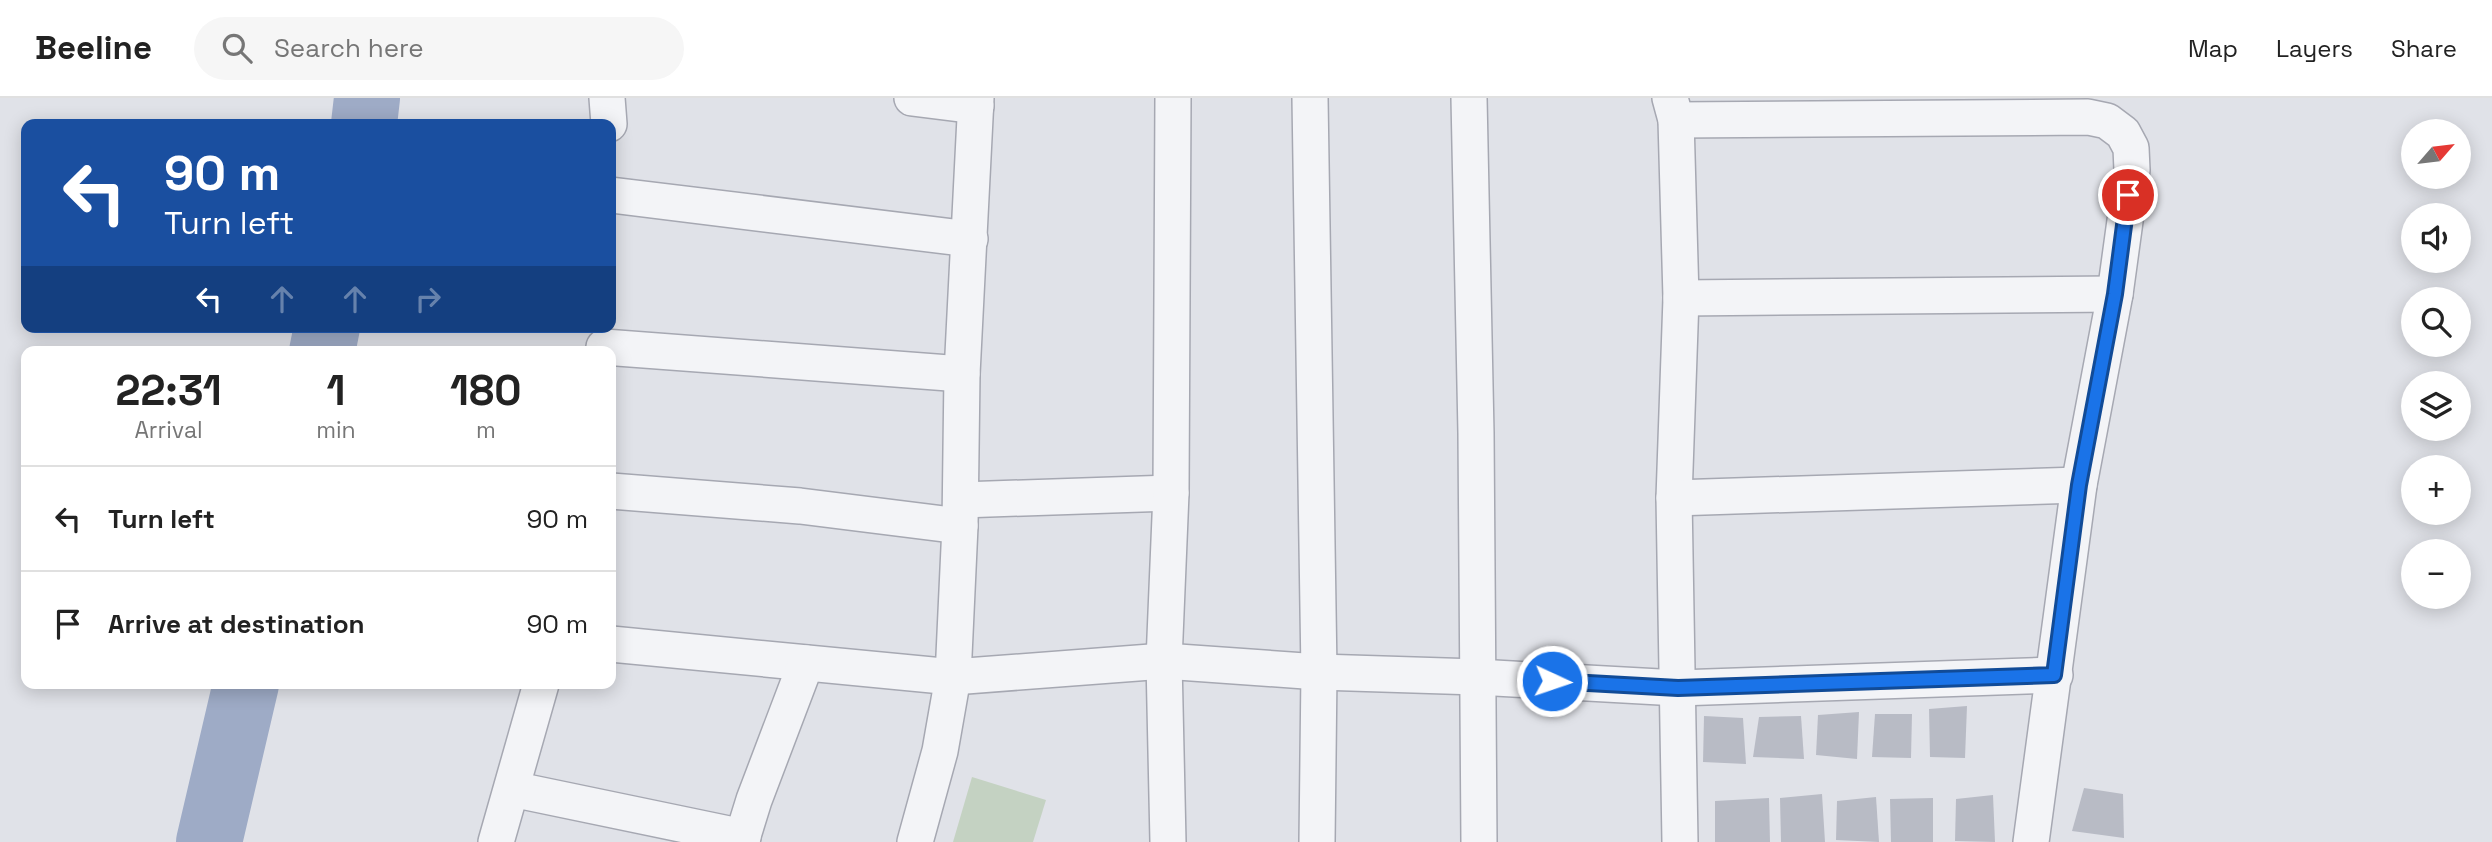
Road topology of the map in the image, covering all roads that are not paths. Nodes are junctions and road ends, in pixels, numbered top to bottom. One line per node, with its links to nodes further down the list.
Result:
1 (607, 98): 8 (street)
2 (912, 98): 6 (street)
3 (1173, 98): 17 (street)
4 (1310, 98): 23 (street)
5 (1469, 98): 26 (street)
6 (976, 102): 10 (street)
7 (1673, 109): 11 (street); 12 (street)
8 (608, 119)
9 (616, 196): 10 (street)
10 (970, 239): 14 (street)
11 (2115, 294): 12 (street); 15 (street)
12 (1681, 298): 18 (street)
13 (604, 342): 14 (street)
14 (962, 374): 19 (street)
15 (2079, 485): 18 (street); 24 (street)
16 (616, 491): 19 (street)
17 (1171, 493): 19 (street); 21 (street)
18 (1674, 498): 27 (street)
19 (961, 513): 25 (street)
20 (616, 644): 22 (street)
21 (1164, 662): 23 (street); 25 (street); 33 (street)
22 (806, 663): 25 (street); 30 (street)
23 (1318, 672): 26 (street); 34 (street)
24 (2054, 675): 27 (street); 37 (street)
25 (953, 677): 32 (street)
26 (1477, 677): 27 (street); 35 (street)
27 (1678, 688): 36 (street)
28 (540, 689): 29 (street)
29 (512, 789): 30 (street); 31 (street)
30 (742, 839)
31 (496, 842)
32 (915, 842)
33 (1168, 842)
34 (1317, 842)
35 (1479, 842)
36 (1680, 842)
37 (2031, 842)

